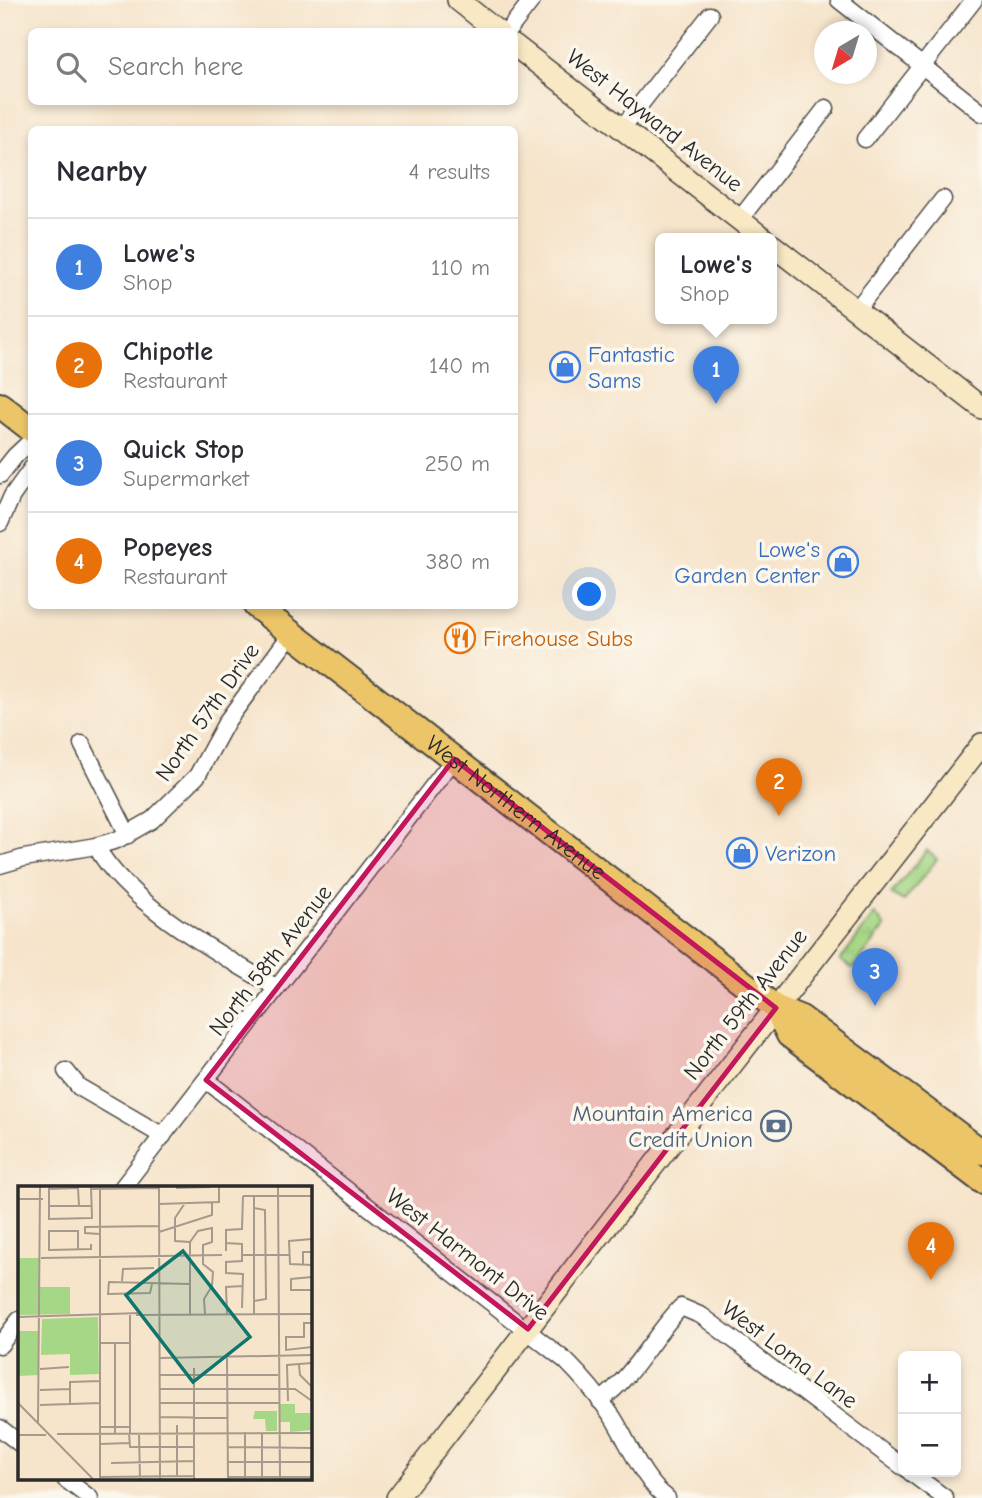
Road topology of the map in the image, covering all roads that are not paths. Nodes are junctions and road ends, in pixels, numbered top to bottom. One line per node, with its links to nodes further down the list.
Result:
1 (458, 0): 6 (main road)
2 (532, 0): 7 (street)
3 (839, 0): 9 (street)
4 (974, 0): 9 (street)
5 (710, 15): 12 (street)
6 (493, 28)
7 (510, 28)
8 (518, 47): 12 (main road, West Hayward Avenue)
9 (922, 66): 11 (street); 13 (street)
10 (826, 108): 15 (street)
11 (982, 113)
12 (622, 128): 15 (main road, West Hayward Avenue)
13 (865, 139)
14 (943, 200): 18 (street)
15 (740, 219): 16 (main road, West Hayward Avenue)
16 (757, 233)
17 (777, 249): 18 (main road)
18 (856, 310): 19 (main road)
19 (979, 400)
20 (0, 405): 21 (main road)
21 (28, 427)
22 (28, 444): 24 (street)
23 (28, 473): 25 (street)
24 (0, 475)
25 (0, 523)
26 (260, 609): 27 (main road, West Northern Avenue)
27 (292, 634): 30 (main road, West Northern Avenue); 31 (street, North 57th Drive)
28 (82, 744): 31 (street)
29 (982, 744): 35 (main road, North 59th Avenue)
30 (454, 759): 34 (street, North 58th Avenue); 35 (main road, West Northern Avenue)
31 (128, 835): 32 (street, North 57th Drive)
32 (96, 846): 33 (street, North 57th Drive); 34 (street)
33 (0, 865)
34 (277, 988): 37 (street, North 58th Avenue)
35 (776, 1008): 39 (main road, West Northern Avenue); 40 (main road, West Northern Avenue); 43 (main road, North 59th Avenue)
36 (66, 1071): 38 (street)
37 (206, 1080): 38 (street, North 58th Avenue); 43 (street, West Harmont Drive)
38 (163, 1136): 41 (street, North 58th Avenue)
39 (982, 1152)
40 (982, 1181)
41 (124, 1186)
42 (18, 1322): 44 (street)
43 (528, 1329): 45 (street, West Harmont Drive); 52 (main road, North 59th Avenue)
44 (0, 1345)
45 (600, 1401): 48 (street, West Loma Lane); 53 (street, West Harmont Drive)
46 (0, 1428): 47 (street)
47 (18, 1442)
48 (898, 1463)
49 (917, 1477): 54 (street)
50 (66, 1480): 51 (street)
51 (90, 1498)
52 (397, 1498)
53 (667, 1498)
54 (945, 1498)

